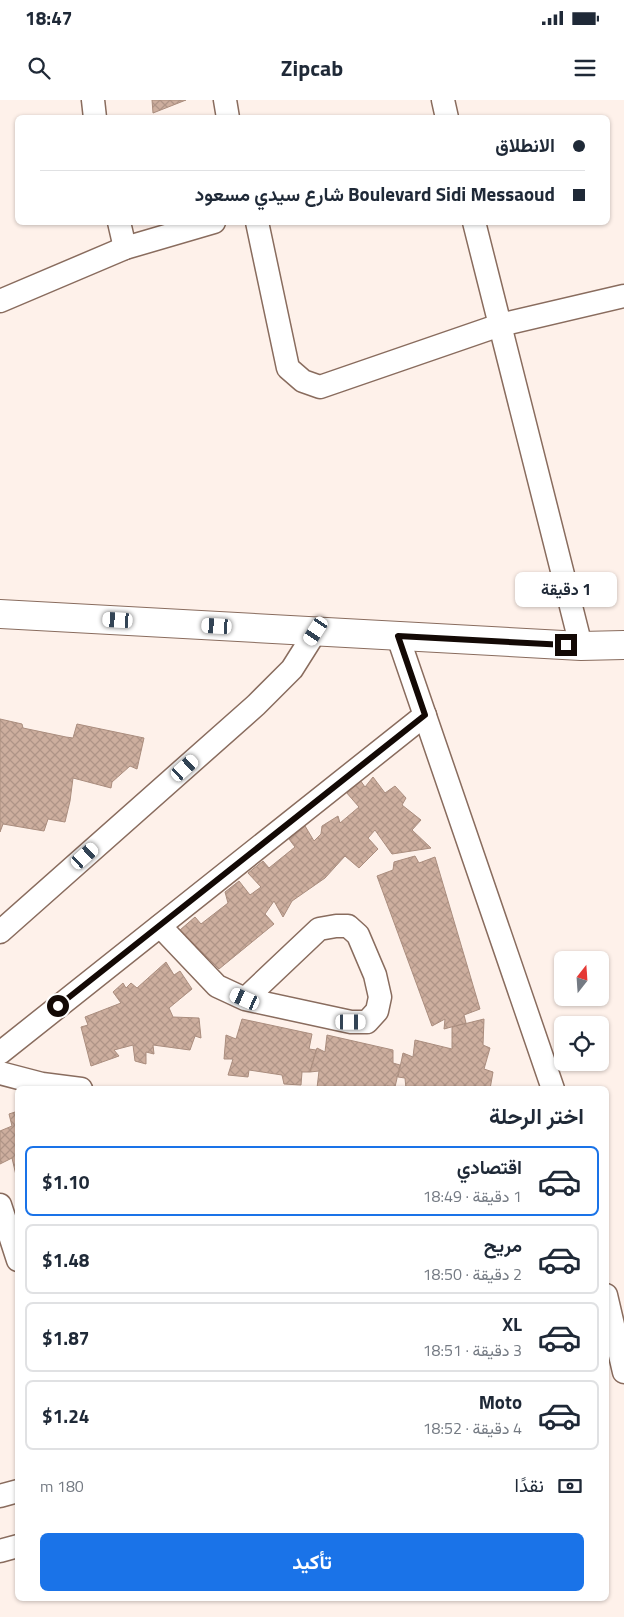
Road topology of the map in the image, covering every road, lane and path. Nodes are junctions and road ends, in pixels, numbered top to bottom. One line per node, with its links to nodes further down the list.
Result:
1 (93, 100): 4 (street)
2 (225, 100): 5 (street)
3 (443, 100): 6 (street)
4 (95, 115)
5 (228, 115)
6 (446, 115)
7 (120, 225): 11 (street)
8 (204, 225): 11 (street)
9 (258, 225): 14 (street)
10 (475, 225): 14 (street)
11 (125, 248): 13 (street)
12 (624, 296): 14 (street)
13 (0, 301)
14 (500, 324): 18 (street)
15 (0, 614): 16 (street)
16 (316, 631): 17 (street); 22 (street)
17 (398, 636): 18 (street); 20 (street)
18 (581, 646): 19 (street)
19 (624, 646)
20 (425, 715): 21 (street); 27 (street)
21 (160, 926): 23 (street); 24 (street)
22 (0, 932)
23 (245, 999): 23 (street)
24 (0, 1053)
25 (0, 1073): 26 (street)
26 (60, 1086)
27 (552, 1086)
28 (0, 1205): 29 (street)
29 (15, 1251)
30 (609, 1304): 31 (street)
31 (614, 1318): 32 (street)
32 (619, 1371)
33 (15, 1492): 34 (street)
34 (0, 1496)
35 (15, 1547): 36 (street)
36 (0, 1551)

